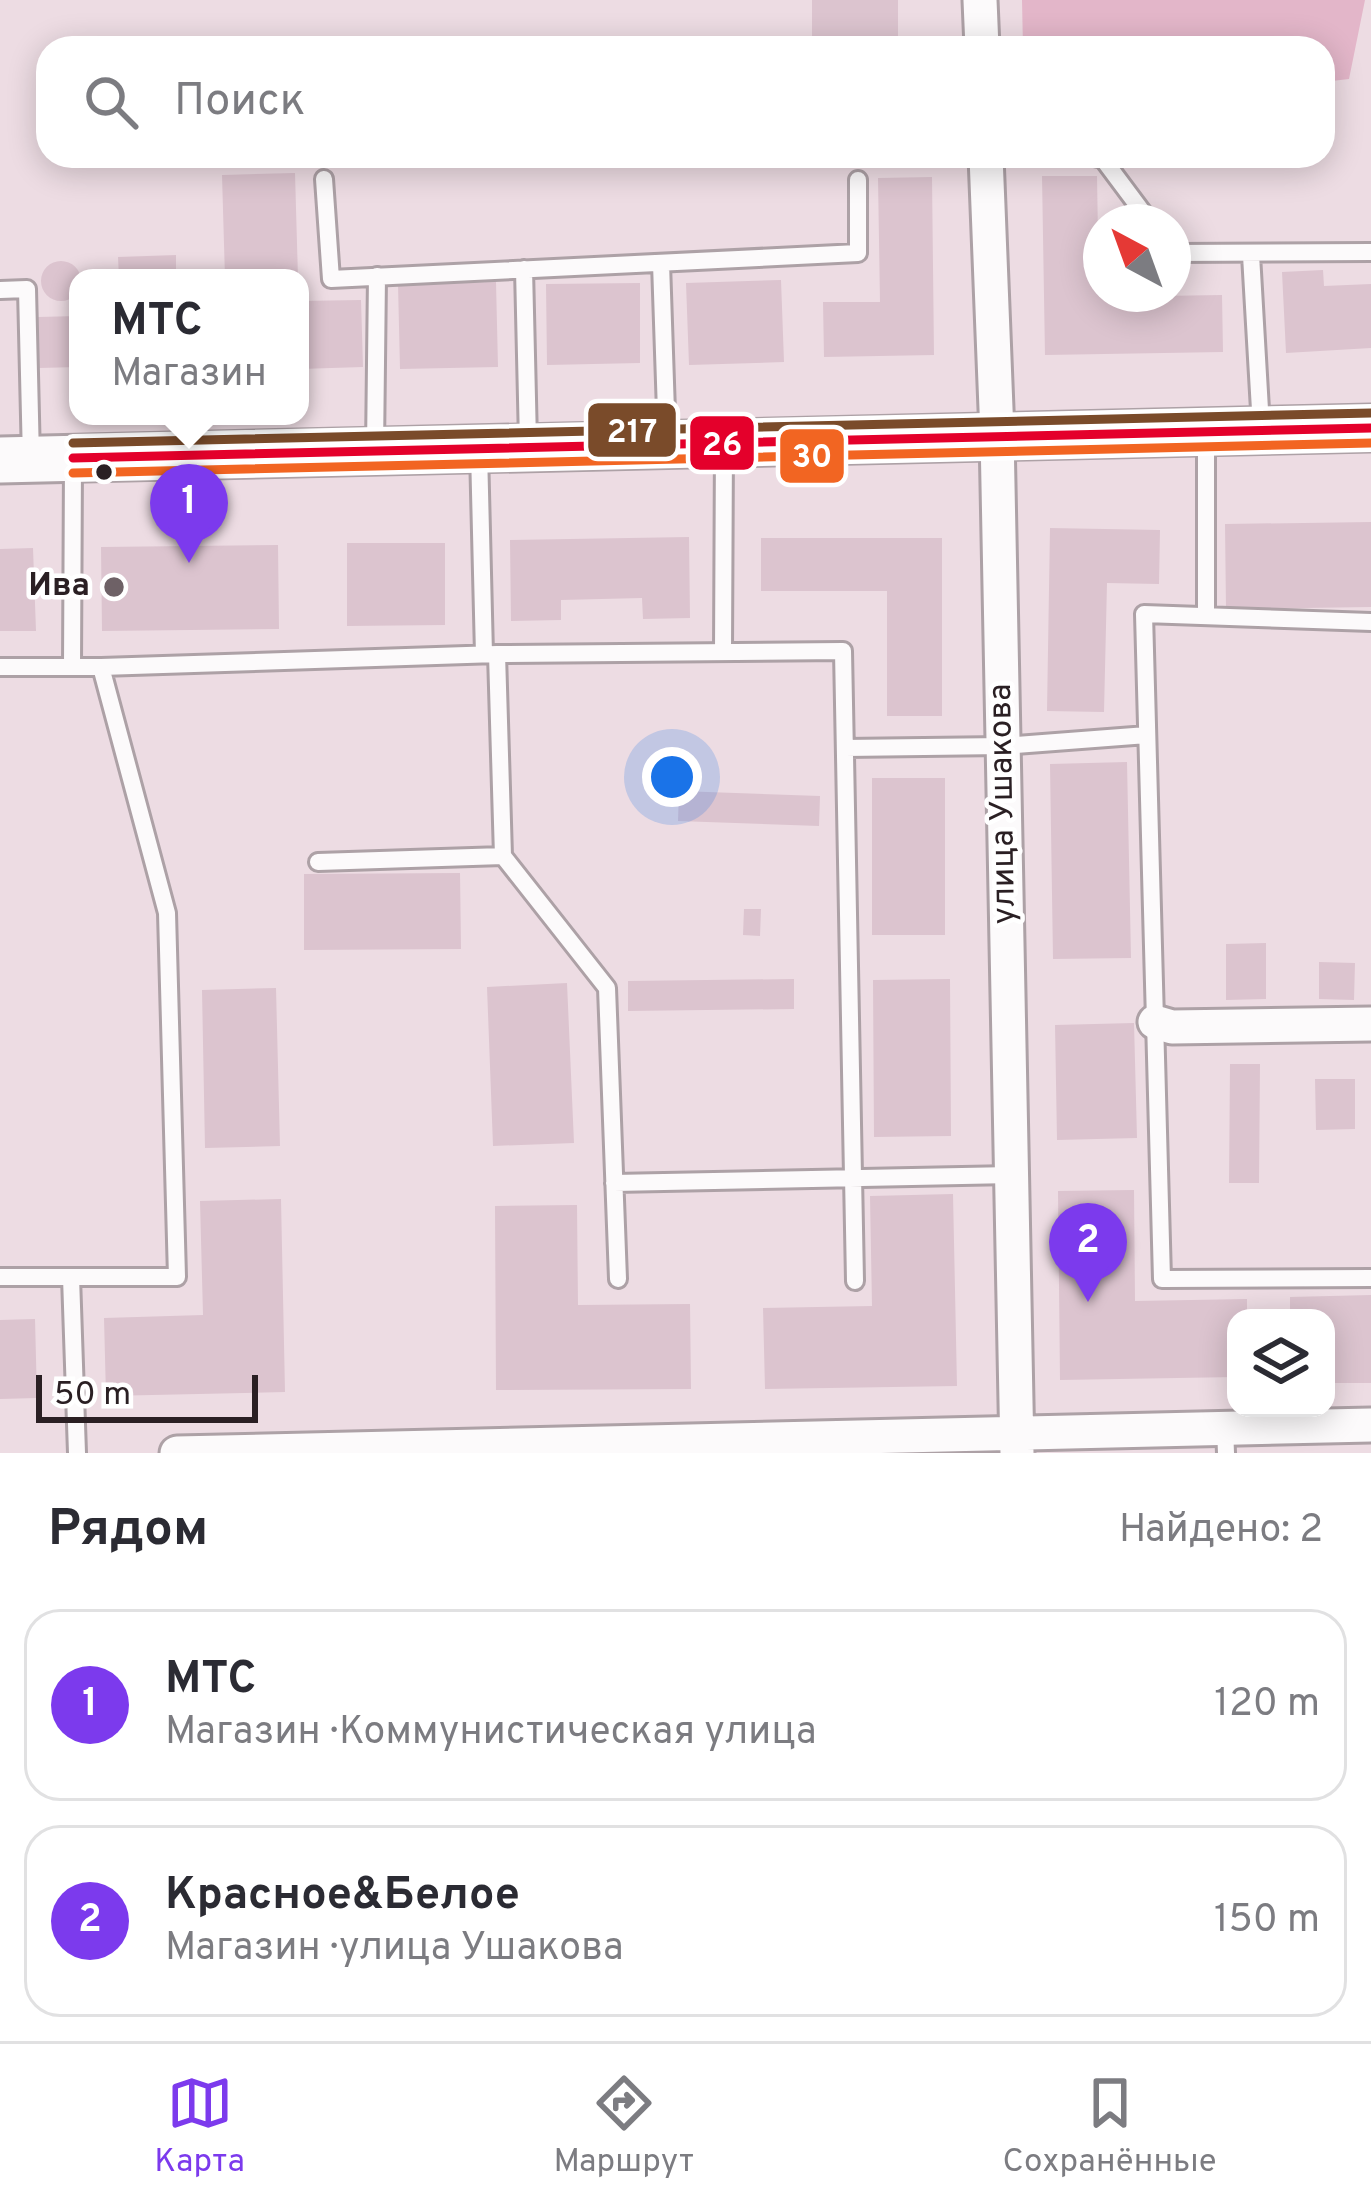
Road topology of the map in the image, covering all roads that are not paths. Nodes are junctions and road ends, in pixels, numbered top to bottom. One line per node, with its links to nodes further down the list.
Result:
1 (980, 0): 2 (street)
2 (982, 36)
3 (986, 168): 18 (street, улица Ушакова)
4 (1110, 168): 7 (lane)
5 (324, 179): 13 (lane)
6 (858, 180): 11 (lane)
7 (1137, 204)
8 (1371, 252): 10 (lane)
9 (1191, 253): 10 (lane)
10 (1251, 255): 16 (lane)
11 (661, 262): 12 (lane); 20 (lane)
12 (524, 269): 13 (lane); 21 (lane)
13 (377, 276): 23 (lane)
14 (0, 290): 24 (lane)
15 (1371, 428): 16 (main road)
16 (1262, 430): 17 (main road)
17 (1206, 431): 18 (main road); 25 (lane)
18 (997, 434): 19 (main road); 33 (street, улица Ушакова)
19 (724, 441): 20 (main road); 27 (lane)
20 (667, 443): 21 (main road)
21 (528, 446): 22 (main road)
22 (479, 448): 23 (main road); 28 (lane)
23 (375, 450): 24 (main road)
24 (35, 459): 29 (lane)
25 (1206, 616): 26 (lane); 32 (lane)
26 (1371, 622)
27 (723, 652): 28 (lane); 34 (lane)
28 (491, 654): 30 (lane); 35 (lane)
29 (72, 667): 30 (lane); 31 (lane)
30 (101, 667): 43 (lane)
31 (0, 668)
32 (1147, 735): 33 (lane); 37 (lane)
33 (1003, 746): 34 (lane); 39 (street, улица Ушакова)
34 (845, 748): 40 (lane)
35 (503, 856): 36 (lane); 41 (lane)
36 (317, 862)
37 (1155, 1022): 38 (street); 44 (lane)
38 (1371, 1024)
39 (1012, 1174): 40 (lane); 49 (street, улица Ушакова)
40 (853, 1178): 41 (lane); 46 (lane)
41 (614, 1183): 45 (lane)
42 (0, 1276): 43 (lane)
43 (70, 1276): 50 (lane)
44 (1371, 1277)
45 (618, 1280)
46 (855, 1281)
47 (1371, 1426): 48 (street)
48 (1226, 1440): 49 (street)
49 (1016, 1442): 51 (street)
50 (77, 1453)
51 (177, 1453)

